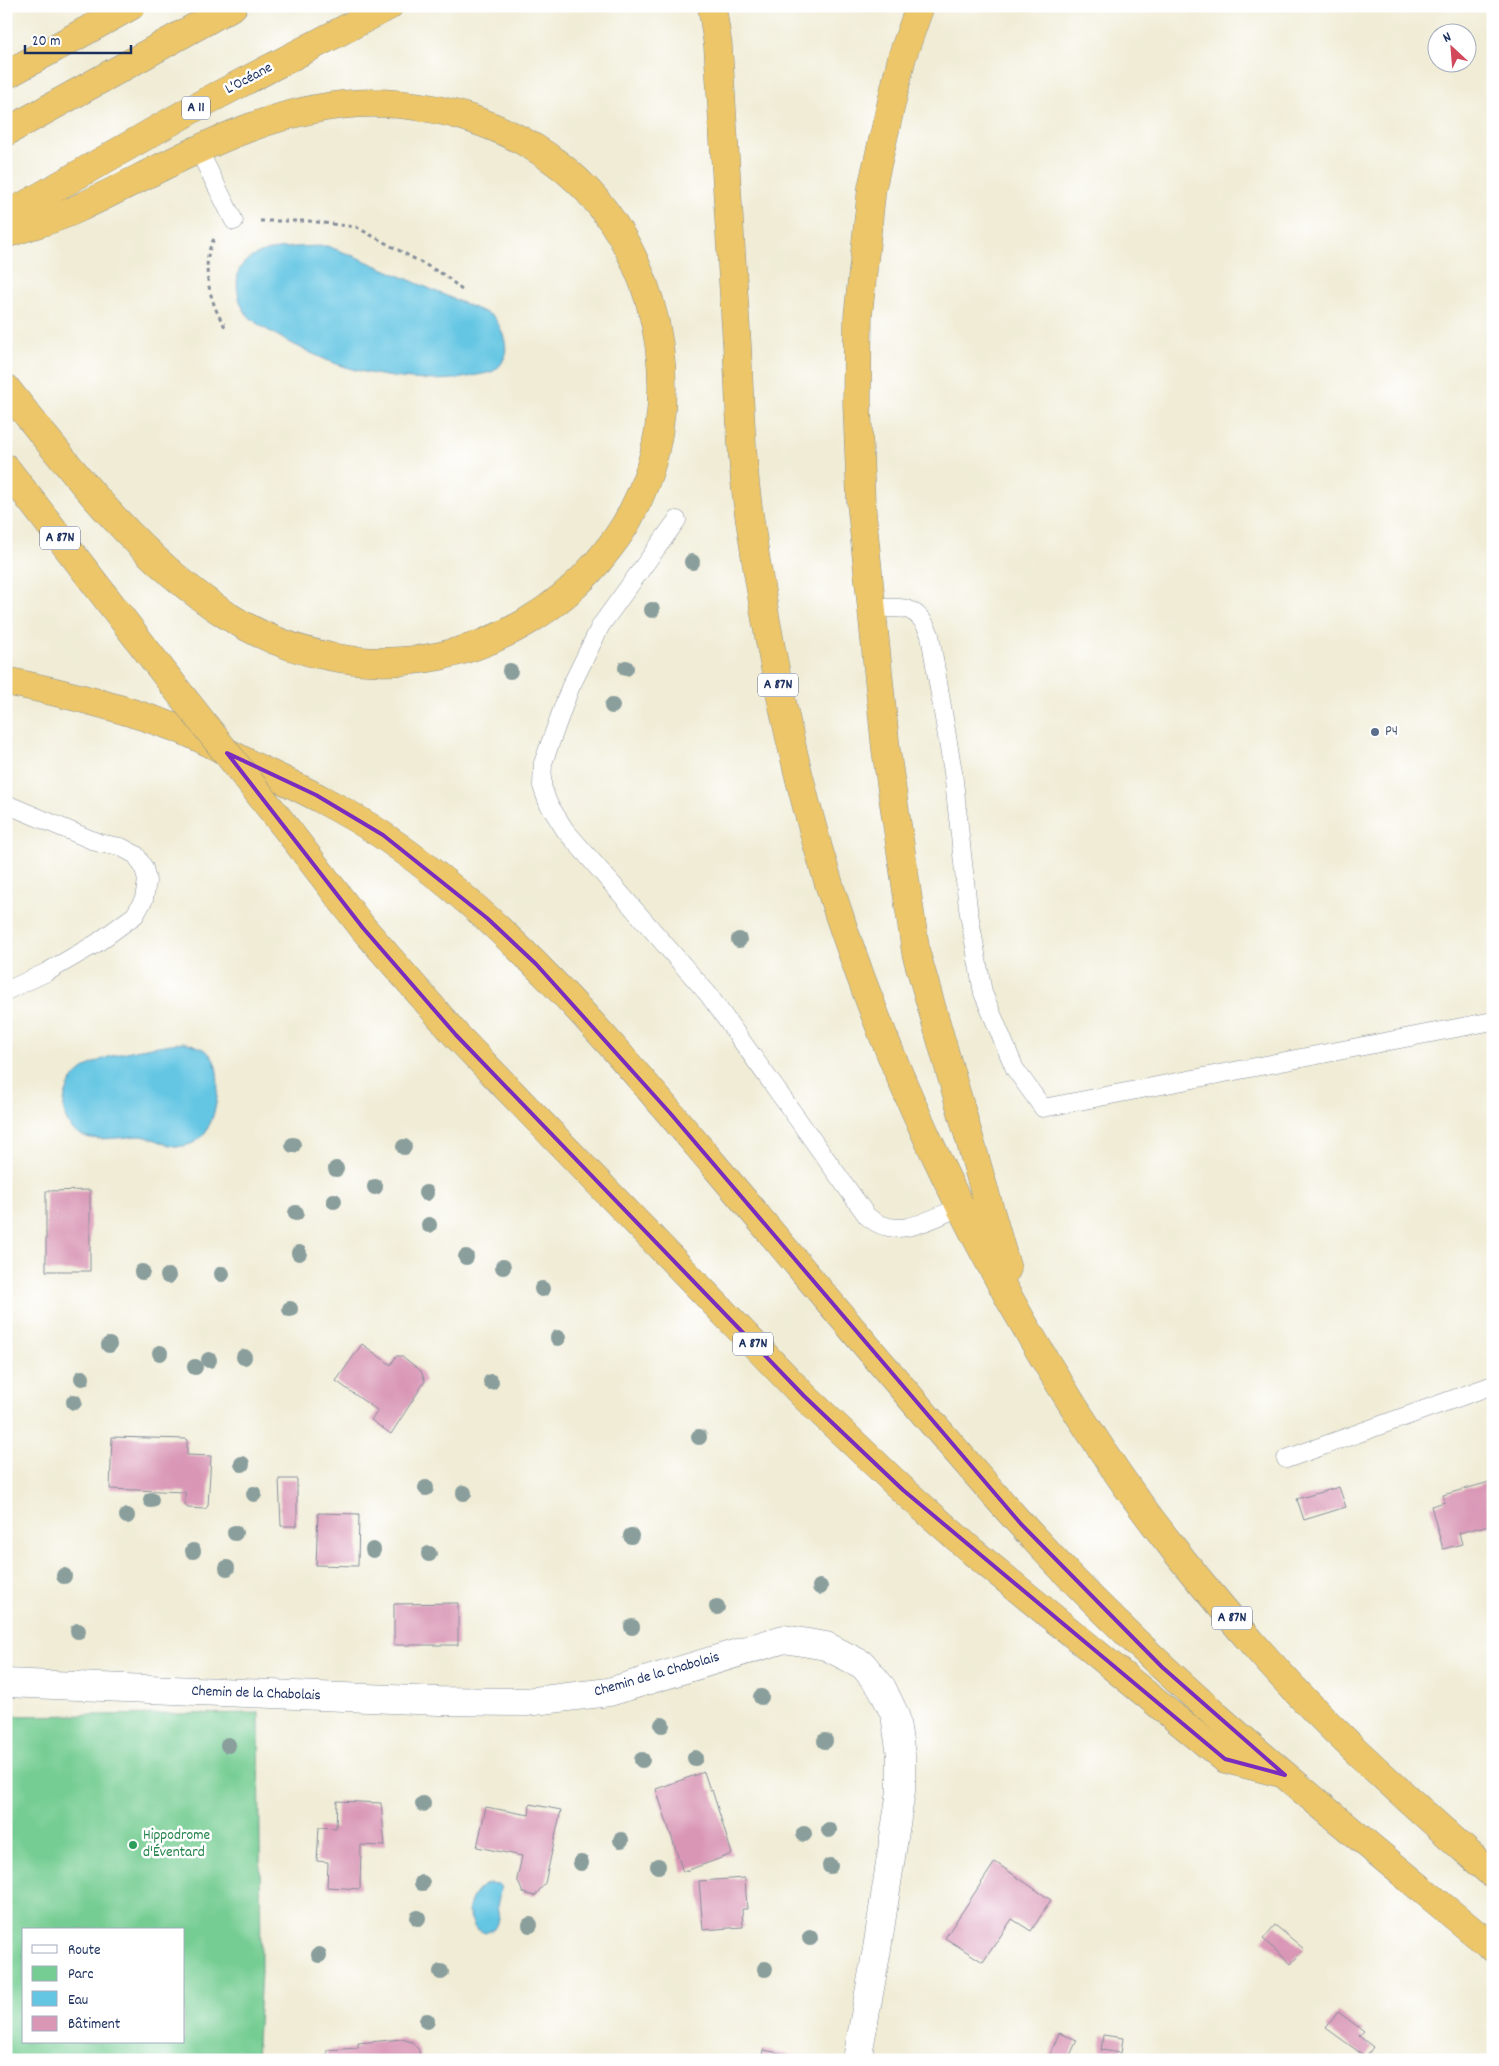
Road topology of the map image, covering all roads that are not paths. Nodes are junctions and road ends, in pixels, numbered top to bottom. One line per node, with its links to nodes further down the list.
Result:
1 (131, 6): 6 (highway)
2 (233, 6): 7 (highway)
3 (389, 6): 9 (highway, L’Océane / A 11)
4 (712, 6): 20 (highway, A 87N)
5 (920, 6): 15 (highway)
6 (6, 75)
7 (6, 132)
8 (198, 149): 10 (lane); 11 (highway); 12 (highway)
9 (6, 216)
10 (234, 221)
11 (6, 234)
12 (6, 388)
13 (6, 468): 25 (highway, A 87N, bridge)
14 (677, 520): 20 (lane)
15 (872, 609): 19 (lane); 21 (highway)
16 (6, 681): 25 (highway)
17 (6, 804): 18 (lane)
18 (6, 991)
19 (1493, 1021)
20 (960, 1206): 21 (highway, A 87N)
21 (1021, 1319): 26 (highway, A 87N)
22 (1493, 1385): 23 (lane)
23 (1286, 1459)
24 (6, 1683): 28 (street, Chemin de la Chabolais)
25 (1285, 1775): 27 (highway, A 87N)
26 (1493, 1875)
27 (1493, 1948)
28 (857, 2060)

